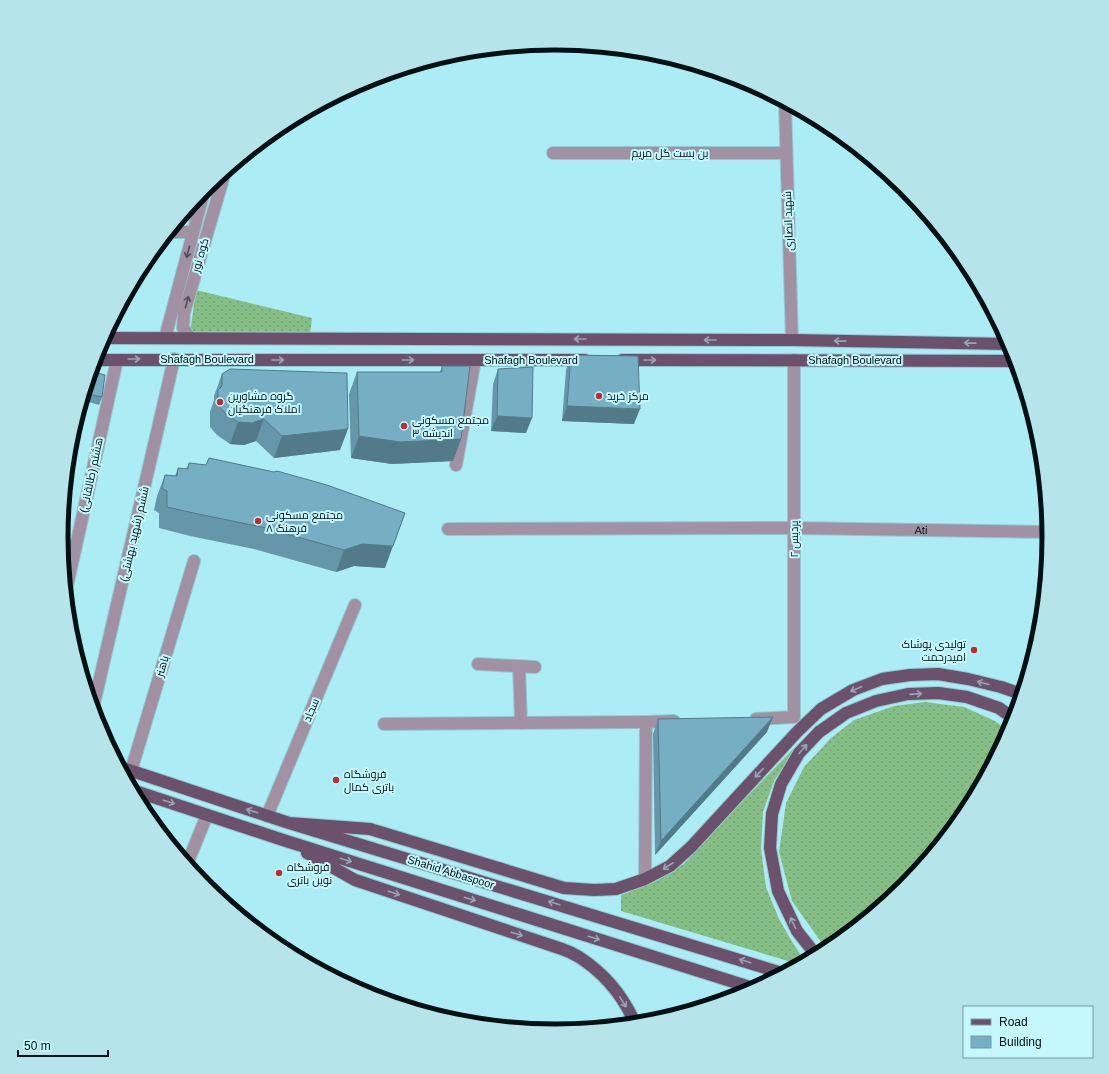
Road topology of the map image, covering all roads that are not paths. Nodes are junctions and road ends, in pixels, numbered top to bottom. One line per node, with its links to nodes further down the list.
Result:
1 (785, 108): 3 (street, شهید انصاری)
2 (553, 153): 3 (street, بن بست گل مریم)
3 (786, 153): 13 (street, شهید انصاری)
4 (222, 181): 8 (street, کوه نور, one-way to 4)
5 (201, 202): 7 (street, کوه نور)
6 (175, 232): 7 (street)
7 (193, 232): 9 (street, کوه نور, one-way to 9)
8 (183, 323): 9 (street); 12 (street)
9 (169, 324): 11 (street, کوه نور)
10 (111, 338): 11 (main road, Shafagh Boulevard)
11 (165, 338): 12 (main road, Shafagh Boulevard)
12 (190, 338): 13 (main road, Shafagh Boulevard, one-way to 12)
13 (792, 340): 14 (main road, Shafagh Boulevard, one-way to 13)
14 (1001, 344)
15 (174, 359): 17 (main road, Shafagh Boulevard, one-way to 15); 18 (main road, Shafagh Boulevard, one-way to 18); 34 (street, ششم (شهید بهشتی))
16 (101, 360): 17 (main road, Shafagh Boulevard)
17 (117, 360): 28 (street, هشتم (طالقانی))
18 (475, 360): 19 (main road, Shafagh Boulevard); 23 (street)
19 (594, 360)
20 (610, 360): 21 (main road, Shafagh Boulevard, one-way to 21)
21 (794, 360): 22 (main road, Shafagh Boulevard); 24 (street, پردیس ۲)
22 (1008, 361)
23 (456, 465)
24 (794, 528): 25 (street, Ati); 26 (street, Ati); 36 (street, پردیس ۲)
25 (448, 529)
26 (1042, 532)
27 (194, 561): 41 (street, باهنر)
28 (70, 575)
29 (355, 605): 45 (street, سجاد)
30 (478, 664): 31 (street)
31 (519, 666): 32 (street); 39 (street)
32 (535, 666)
33 (1016, 692): 49 (main road, one-way to 49)
34 (94, 698)
35 (1008, 714): 50 (main road, one-way to 35)
36 (747, 719)
37 (685, 721): 38 (street)
38 (646, 722): 39 (street); 49 (street)
39 (521, 723): 40 (street)
40 (384, 724)
41 (126, 767)
42 (128, 770): 45 (main road, Shahid Abbaspoor, one-way to 42)
43 (141, 793): 44 (main road, Shahid Abbaspoor, one-way to 44)
44 (207, 815): 47 (main road, Shahid Abbaspoor); 48 (street)
45 (267, 816): 46 (main road, Shahid Abbaspoor)
46 (289, 823): 49 (main road); 51 (main road, Shahid Abbaspoor, one-way to 46)
47 (283, 840): 52 (main road, Shahid Abbaspoor, one-way to 52); 53 (main road, one-way to 53)
48 (189, 859)
49 (645, 879)
50 (812, 950)
51 (776, 971)
52 (745, 985)
53 (633, 1018)

